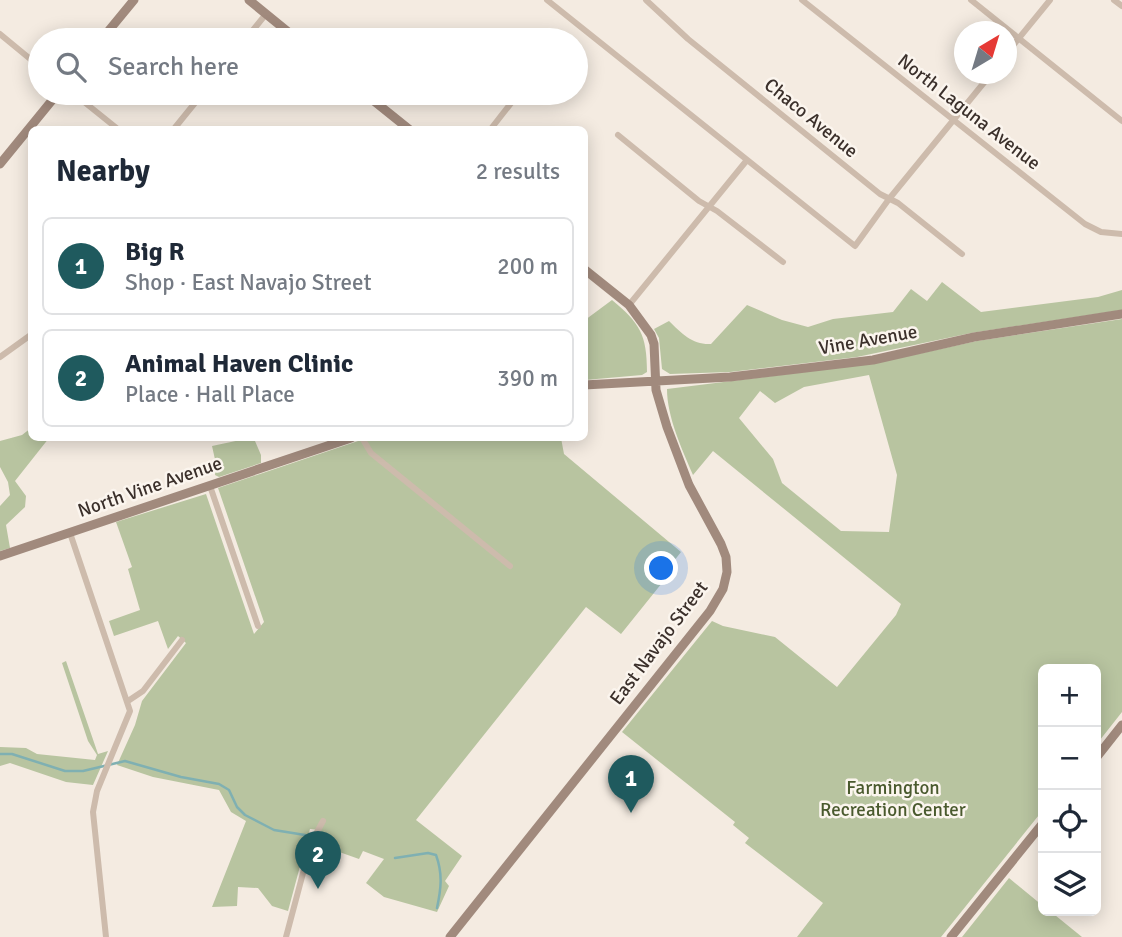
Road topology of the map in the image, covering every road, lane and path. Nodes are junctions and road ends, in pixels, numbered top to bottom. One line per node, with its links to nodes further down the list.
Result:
1 (134, 0): 11 (street)
2 (249, 0): 10 (street)
3 (547, 0): 14 (street)
4 (646, 0): 37 (street, Chaco Avenue)
5 (802, 0): 26 (street, North Laguna Avenue)
6 (971, 0): 17 (street)
7 (1050, 0): 17 (street)
8 (1114, 0): 9 (street)
9 (1122, 6)
10 (266, 14): 12 (street); 13 (street)
11 (111, 28)
12 (255, 28)
13 (284, 28)
14 (582, 28)
15 (588, 33): 35 (street)
16 (0, 34): 19 (street)
17 (1019, 39): 18 (street); 27 (street)
18 (1017, 41)
19 (28, 56)
20 (983, 84): 26 (street)
21 (48, 105): 28 (street)
22 (88, 105): 29 (street)
23 (193, 105): 30 (street)
24 (379, 105): 31 (street)
25 (510, 105): 32 (street)
26 (954, 120): 37 (street); 39 (street, North Laguna Avenue)
27 (1122, 121)
28 (31, 126)
29 (115, 126)
30 (176, 126)
31 (405, 126)
32 (493, 126)
33 (28, 130): 36 (street)
34 (618, 135): 38 (street)
35 (747, 160): 37 (street); 38 (street)
36 (0, 164)
37 (889, 199): 40 (street, Chaco Avenue)
38 (709, 206): 41 (street); 43 (street)
39 (1122, 234)
40 (962, 254)
41 (783, 262)
42 (588, 272): 43 (street, East Navajo Street)
43 (629, 305): 47 (street, East Navajo Street)
44 (1122, 314): 47 (street, Vine Avenue)
45 (28, 337): 46 (street)
46 (0, 357)
47 (655, 381): 48 (street, Vine Avenue); 64 (street, East Navajo Street)
48 (588, 385)
49 (342, 441): 51 (street, North Vine Avenue)
50 (364, 441): 54 (street)
51 (209, 486): 52 (street, North Vine Avenue); 55 (street)
52 (70, 533): 53 (street, North Vine Avenue); 57 (street)
53 (0, 556)
54 (510, 566)
55 (258, 626)
56 (182, 640): 57 (street)
57 (128, 701): 62 (street)
58 (1122, 725): 59 (street)
59 (1101, 752)
60 (323, 821): 63 (street)
61 (1038, 829): 65 (street)
62 (106, 937)
63 (286, 937)
64 (450, 937)
65 (951, 937)

